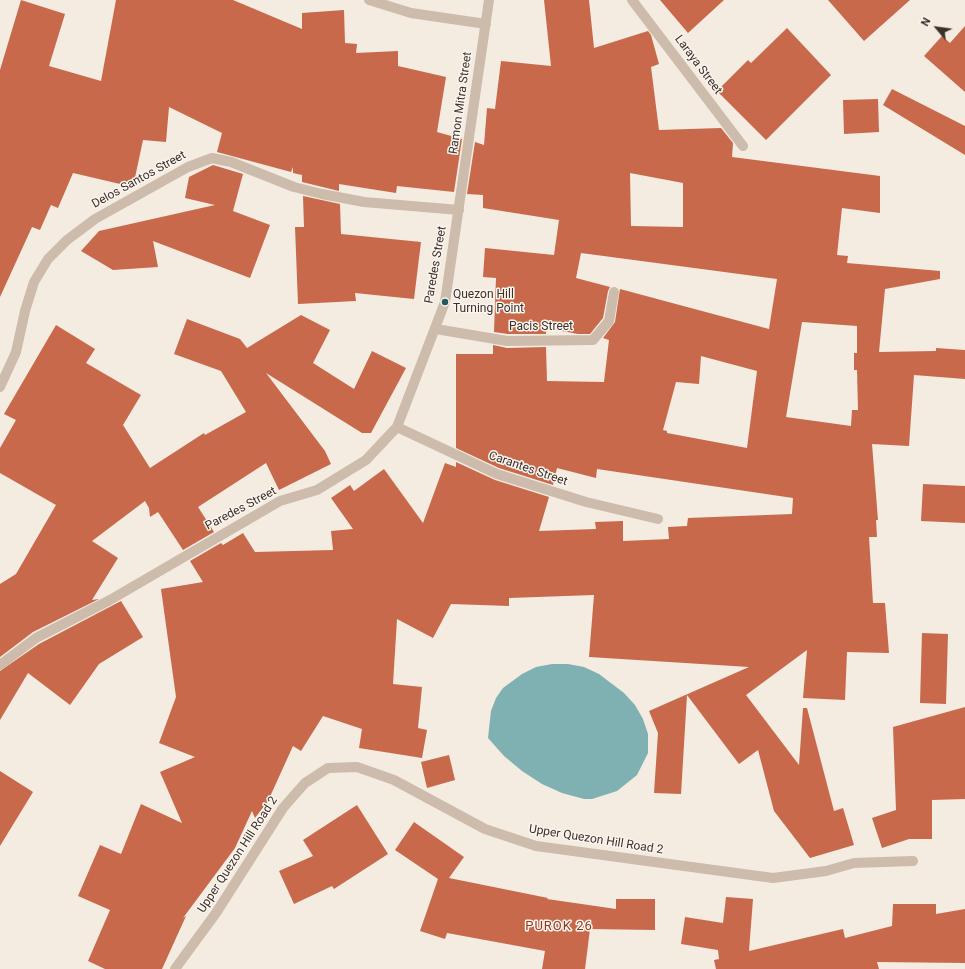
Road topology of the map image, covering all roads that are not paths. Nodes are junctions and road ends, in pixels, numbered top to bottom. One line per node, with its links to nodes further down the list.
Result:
1 (369, 0): 4 (street)
2 (490, 0): 4 (street, Ramon Mitra Street)
3 (632, 0): 5 (street, Laraya Street)
4 (486, 24): 6 (street, Ramon Mitra Street)
5 (743, 146)
6 (459, 210): 8 (street, Paredes Street); 9 (street, Delos Santos Street)
7 (614, 292): 8 (street, Pacis Street)
8 (436, 329): 10 (street, Paredes Street)
9 (0, 387)
10 (397, 427): 11 (street, Carantes Street); 12 (street, Paredes Street)
11 (658, 519)
12 (0, 665)
13 (913, 861): 14 (street, Upper Quezon Hill Road 2)
14 (174, 969)

